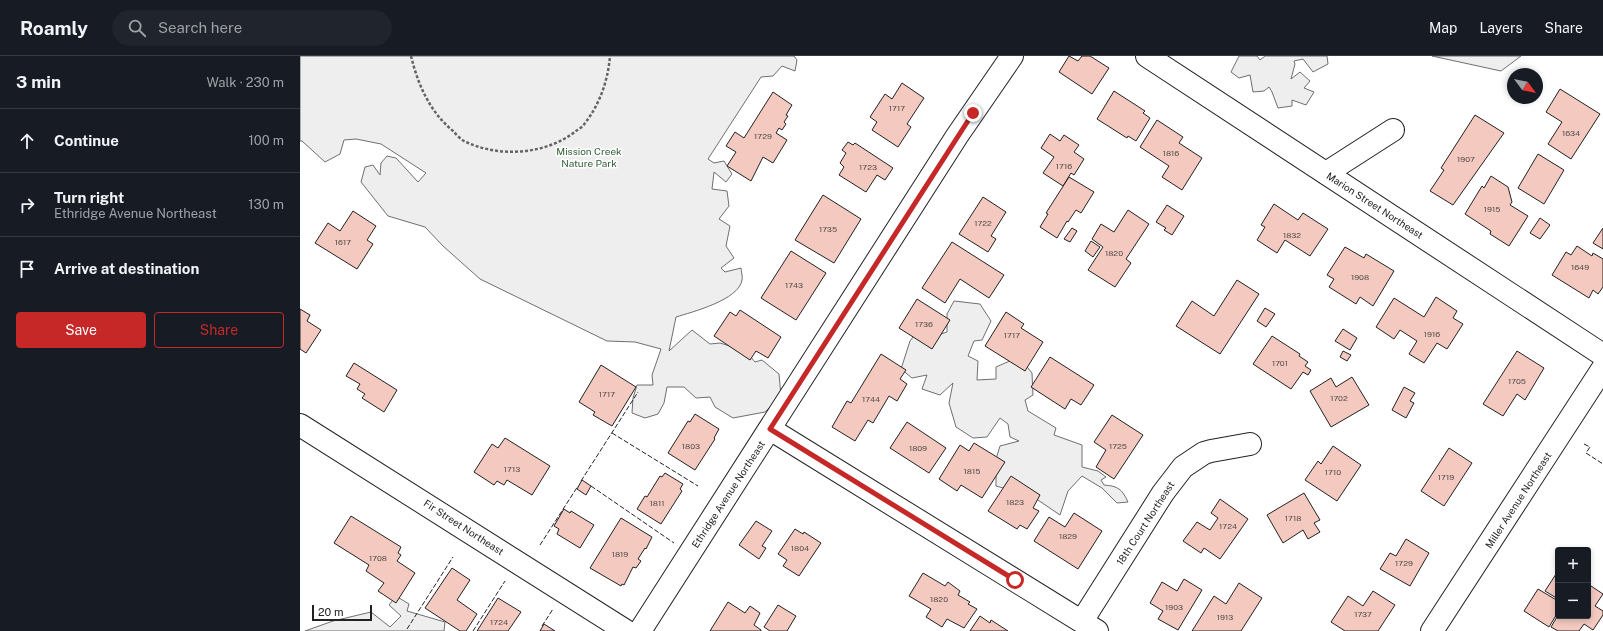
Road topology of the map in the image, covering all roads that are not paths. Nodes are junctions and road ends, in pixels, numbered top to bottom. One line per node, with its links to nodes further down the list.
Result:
1 (1012, 56): 8 (street, Ethridge Avenue Northeast)
2 (1147, 56): 4 (street, Marion Street Northeast)
3 (1393, 130): 4 (street)
4 (1326, 173): 5 (street, Marion Street Northeast)
5 (1603, 355)
6 (1603, 368): 13 (street, Miller Avenue Northeast)
7 (300, 425): 11 (street, Fir Street Northeast)
8 (770, 429): 10 (street); 12 (street, Ethridge Avenue Northeast)
9 (1250, 444): 10 (street, 18th Court Northeast)
10 (1089, 626)
11 (626, 631)
12 (640, 631)
13 (1432, 631)

